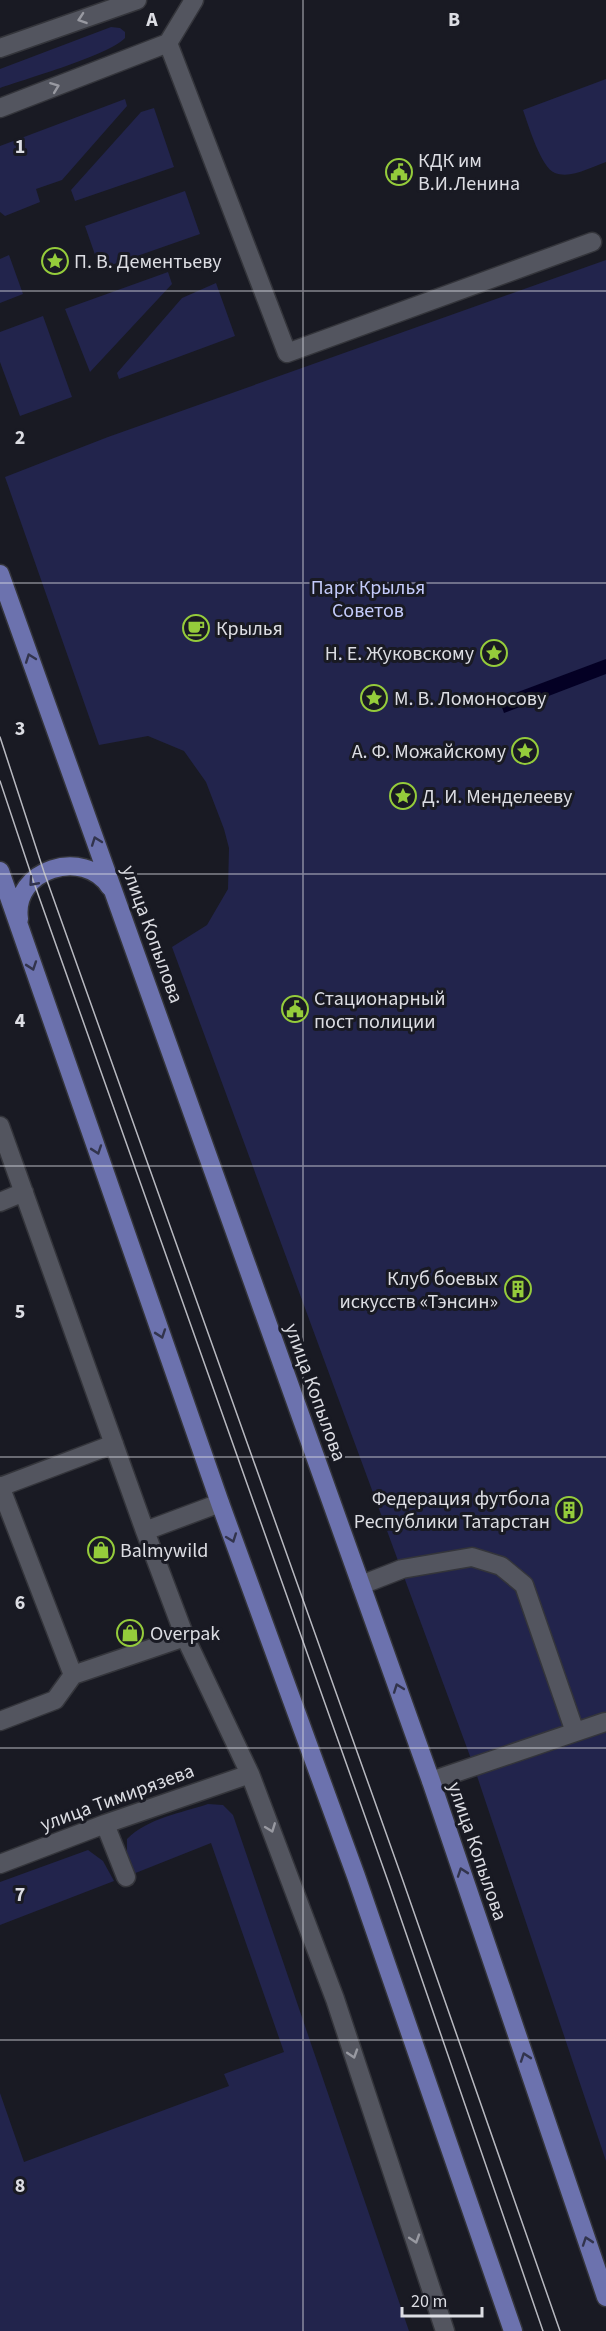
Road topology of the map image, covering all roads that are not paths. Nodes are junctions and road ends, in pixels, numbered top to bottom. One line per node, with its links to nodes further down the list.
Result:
1 (137, 0): 4 (street, one-way to 4)
2 (194, 0): 3 (street)
3 (168, 43): 5 (street, one-way to 3); 6 (street)
4 (0, 48)
5 (0, 108)
6 (592, 242)
7 (0, 574): 9 (main road, улица Копылова, one-way to 7)
8 (0, 871): 10 (main road)
9 (116, 896): 10 (main road, one-way to 10); 18 (main road, улица Копылова)
10 (20, 931): 16 (main road, one-way to 16)
11 (0, 1126): 12 (street)
12 (24, 1192): 13 (street); 14 (street)
13 (0, 1202)
14 (114, 1444): 15 (street); 17 (street)
15 (0, 1486): 20 (street)
16 (219, 1503): 17 (street); 31 (main road, one-way to 31)
17 (145, 1531): 19 (street)
18 (361, 1585): 23 (street); 25 (main road, улица Копылова, one-way to 18)
19 (185, 1637): 20 (street); 24 (street)
20 (73, 1675): 21 (street)
21 (0, 1721)
22 (606, 1722): 23 (street)
23 (575, 1732): 25 (street)
24 (250, 1774): 26 (street, улица Тимирязева); 30 (street, one-way to 30)
25 (431, 1780): 29 (main road, улица Копылова, one-way to 25)
26 (105, 1824): 27 (street, улица Тимирязева); 28 (street)
27 (0, 1864)
28 (126, 1877)
29 (606, 2297)
30 (445, 2331)
31 (513, 2331)

